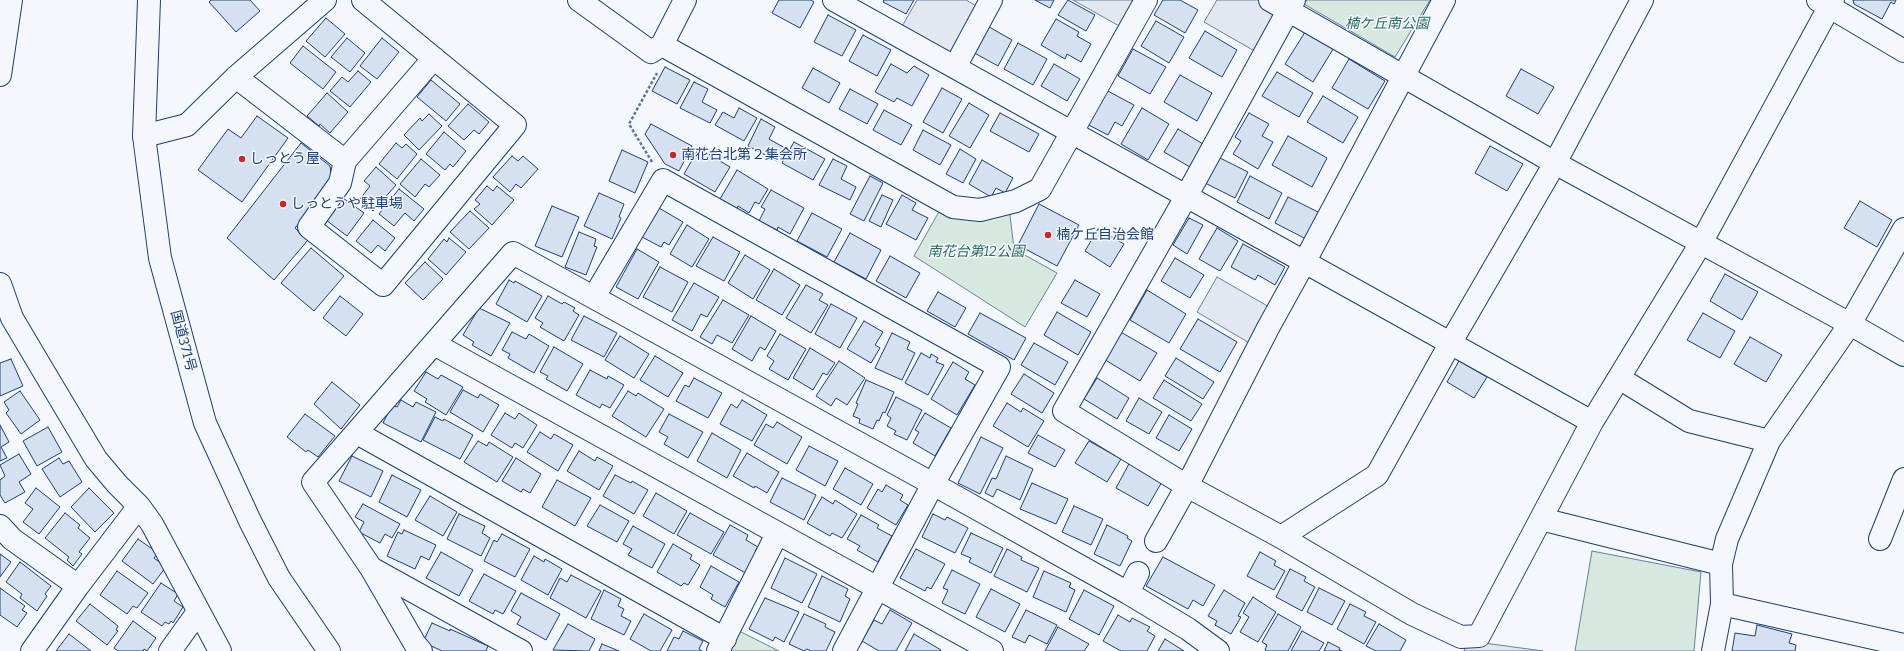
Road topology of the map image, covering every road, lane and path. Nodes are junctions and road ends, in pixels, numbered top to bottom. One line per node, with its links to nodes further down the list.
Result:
1 (11, 0): 19 (main road)
2 (149, 0): 23 (main road, 国道371号)
3 (325, 0): 21 (main road)
4 (363, 0): 17 (main road)
5 (579, 0): 16 (main road)
6 (685, 0): 16 (main road)
7 (835, 0): 18 (main road)
8 (991, 0): 18 (main road)
9 (1146, 0): 22 (main road)
10 (1270, 0): 14 (main road)
11 (1444, 0): 20 (main road)
12 (1642, 0): 25 (main road)
13 (1827, 2): 15 (main road); 29 (main road)
14 (1291, 6): 20 (main road); 27 (main road)
15 (1902, 44)
16 (662, 45): 22 (main road); 26 (path)
17 (434, 58): 24 (main road); 24 (main road)
18 (955, 67): 22 (main road)
19 (0, 75)
20 (1404, 76): 25 (main road); 30 (main road)
21 (236, 77): 23 (main road); 24 (main road)
22 (1072, 133): 27 (main road)
23 (144, 136): 54 (main road, 国道371号)
24 (345, 161)
25 (1555, 163): 29 (main road); 34 (main road)
26 (663, 180): 32 (main road); 42 (main road)
27 (1187, 196): 30 (main road); 43 (main road)
28 (1904, 230): 33 (main road)
29 (1700, 243): 33 (main road); 37 (main road)
30 (1305, 261): 34 (main road); 43 (main road)
31 (0, 286): 44 (main road)
32 (594, 297): 35 (main road); 42 (main road)
33 (1850, 324): 36 (main road); 40 (main road)
34 (1451, 342): 38 (main road); 48 (main road)
35 (434, 344): 39 (main road); 47 (main road)
36 (1904, 355)
37 (1619, 378): 38 (main road); 40 (main road)
38 (1592, 422): 45 (main road)
39 (357, 433): 52 (main road); 61 (main road)
40 (1769, 441): 51 (main road)
41 (1904, 479): 49 (main road)
42 (933, 484): 56 (main road); 57 (main road)
43 (1187, 486): 48 (main road); 50 (main road)
44 (139, 506): 55 (main road); 59 (main road)
45 (1541, 519): 48 (main road); 51 (main road)
46 (0, 526): 55 (main road)
47 (777, 534): 56 (main road); 61 (main road)
48 (1281, 537)
49 (1880, 539)
50 (1156, 541)
51 (1721, 564): 58 (main road)
52 (371, 568): 67 (main road); 68 (main road)
53 (1138, 573): 57 (main road)
54 (279, 578): 65 (main road); 66 (main road, 国道371号)
55 (78, 586): 62 (main road)
56 (877, 587): 69 (main road); 70 (main road)
57 (1128, 593): 71 (main road)
58 (1722, 604): 60 (main road); 72 (main road)
59 (198, 612): 63 (main road); 64 (main road)
60 (1904, 644)
61 (721, 645)
62 (32, 651)
63 (170, 651)
64 (220, 651)
65 (313, 651)
66 (329, 651)
67 (421, 651)
68 (520, 651)
69 (844, 651)
70 (992, 651)
71 (1218, 651)
72 (1714, 651)

